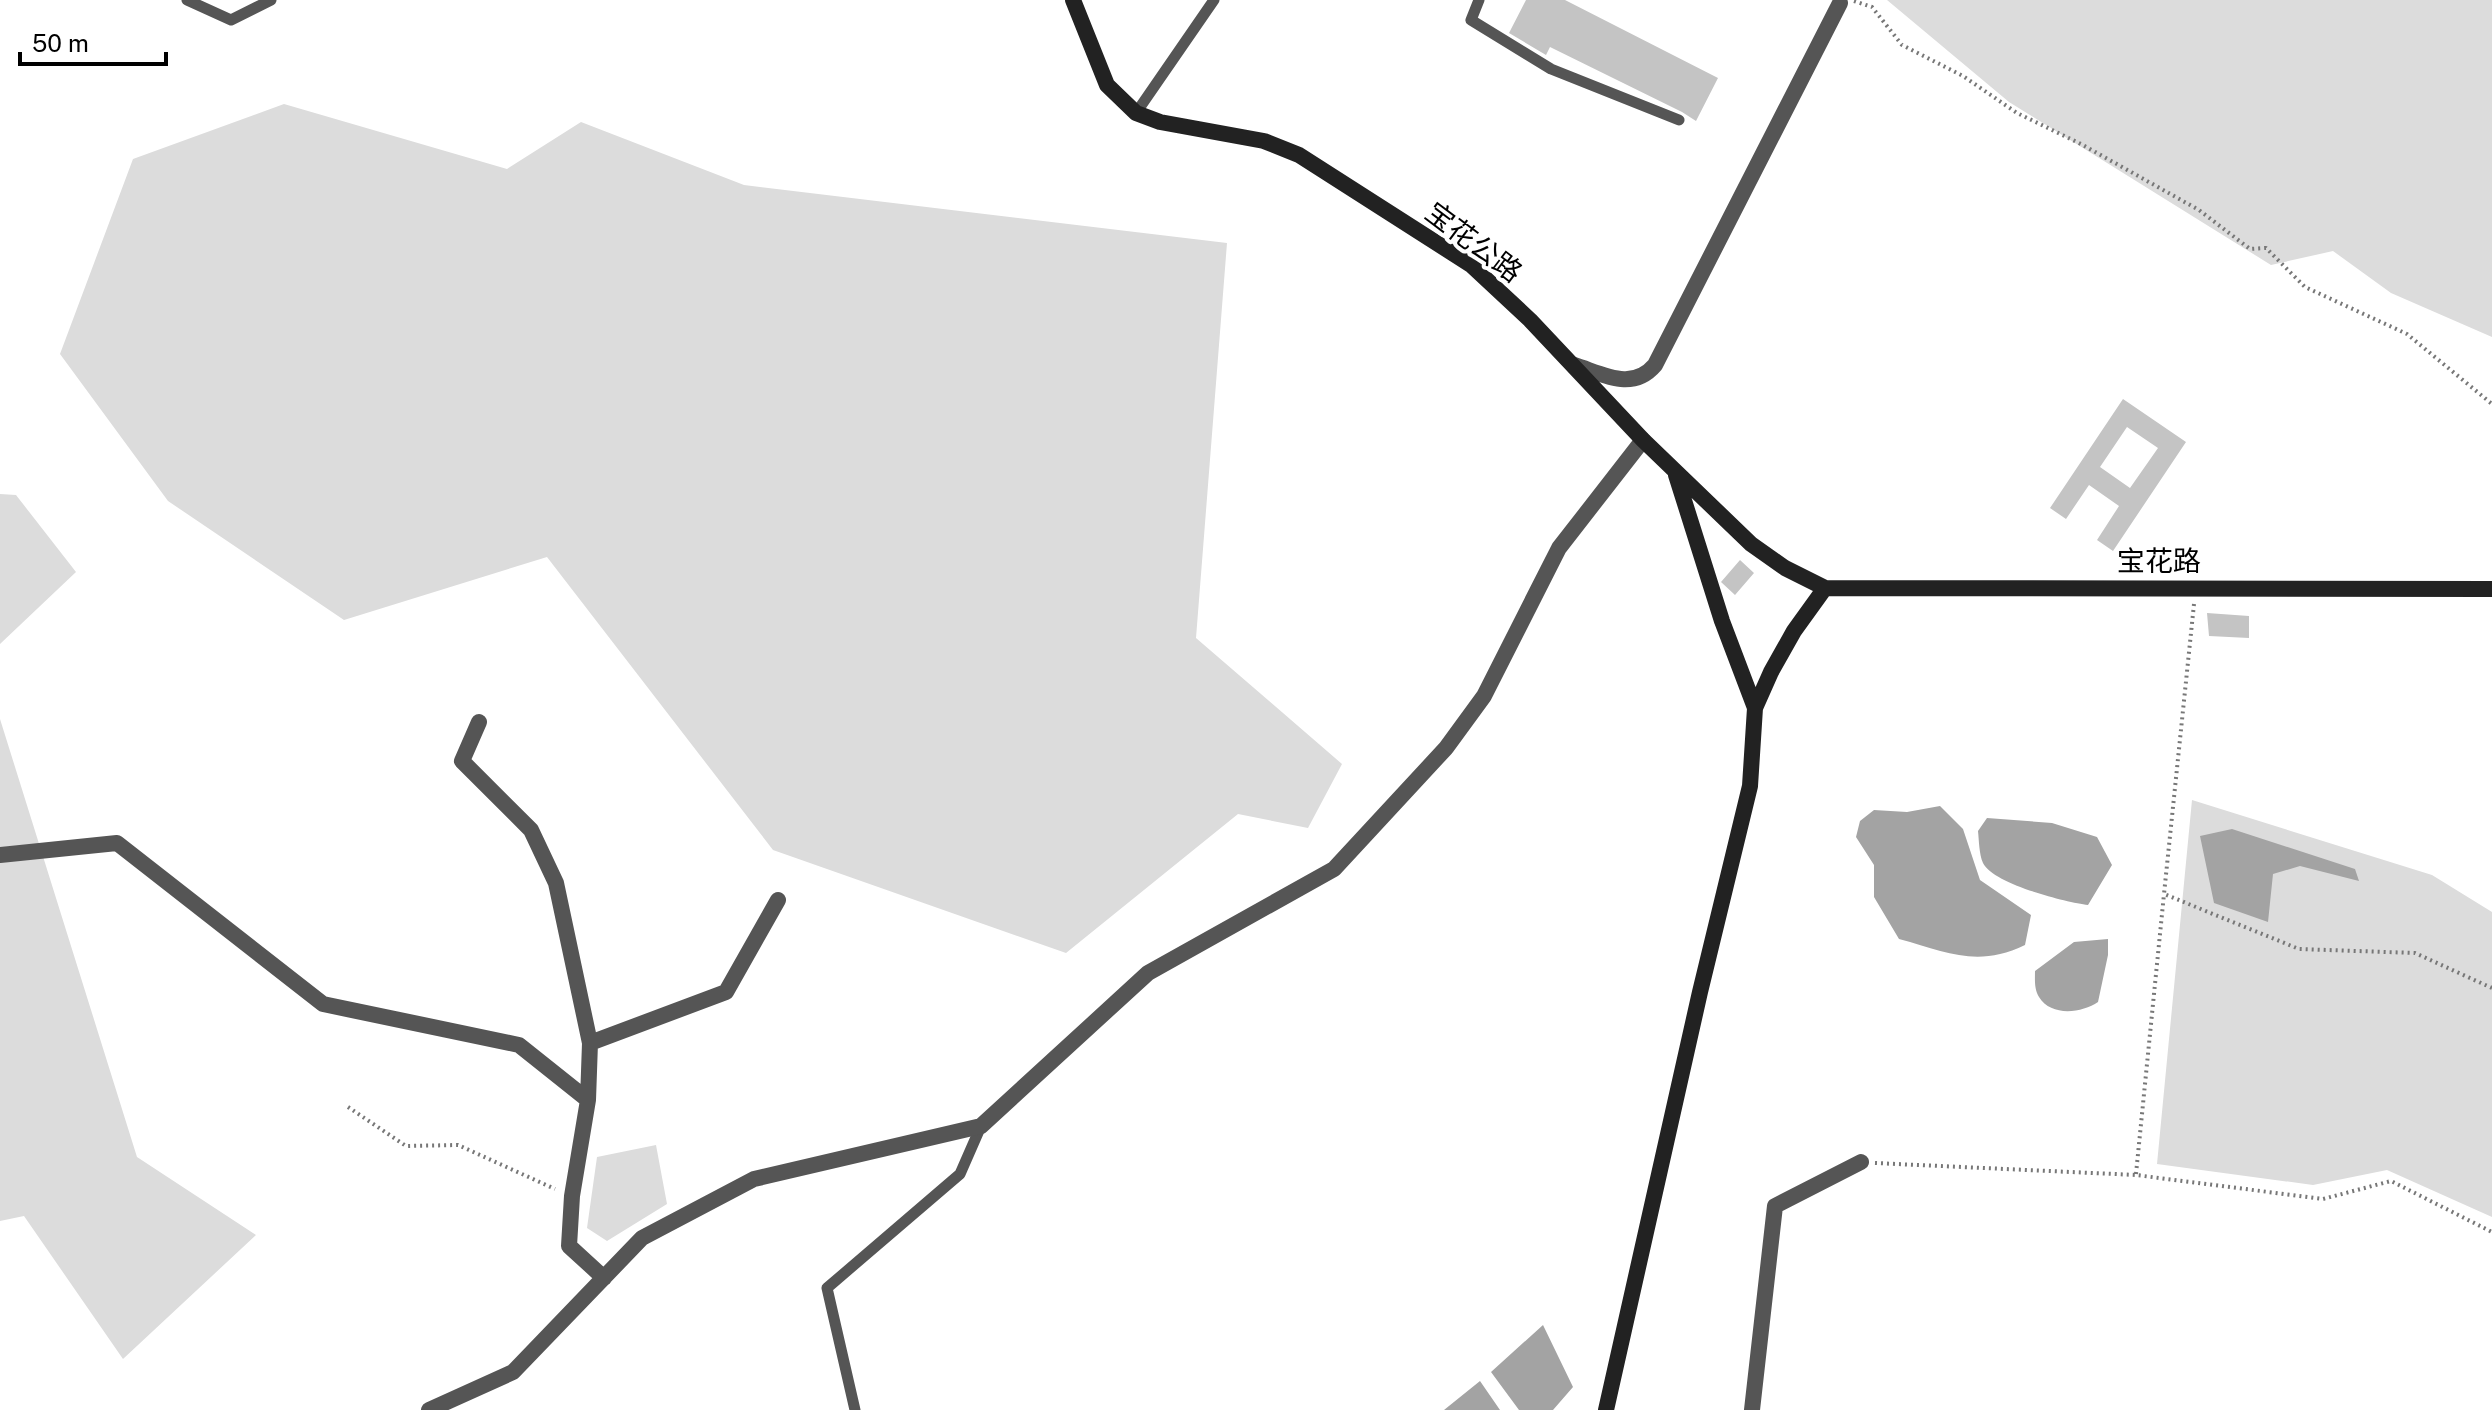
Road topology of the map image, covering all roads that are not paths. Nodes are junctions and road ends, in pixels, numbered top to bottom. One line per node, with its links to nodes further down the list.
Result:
1 (187, 0): 2 (lane)
2 (271, 0)
3 (1073, 0): 7 (street, 宝花公路)
4 (1214, 0): 7 (lane)
5 (1479, 0): 8 (lane)
6 (1846, 2): 9 (street)
7 (1136, 113): 9 (street, 宝花公路)
8 (1679, 120)
9 (1574, 365): 10 (street, 宝花公路)
10 (1643, 440): 11 (street, 宝花公路); 20 (street)
11 (1675, 472): 12 (street, 宝花公路); 14 (street)
12 (1825, 588): 13 (street, 宝花路); 14 (street)
13 (2492, 589)
14 (1755, 708): 25 (street)
15 (479, 722): 18 (street)
16 (0, 855): 19 (street)
17 (778, 900): 18 (street)
18 (590, 1043): 19 (street)
19 (588, 1100): 22 (street)
20 (981, 1126): 22 (street); 24 (lane)
21 (1861, 1162): 26 (street)
22 (604, 1278): 23 (street)
23 (429, 1410)
24 (855, 1410)
25 (1606, 1410)
26 (1752, 1410)

